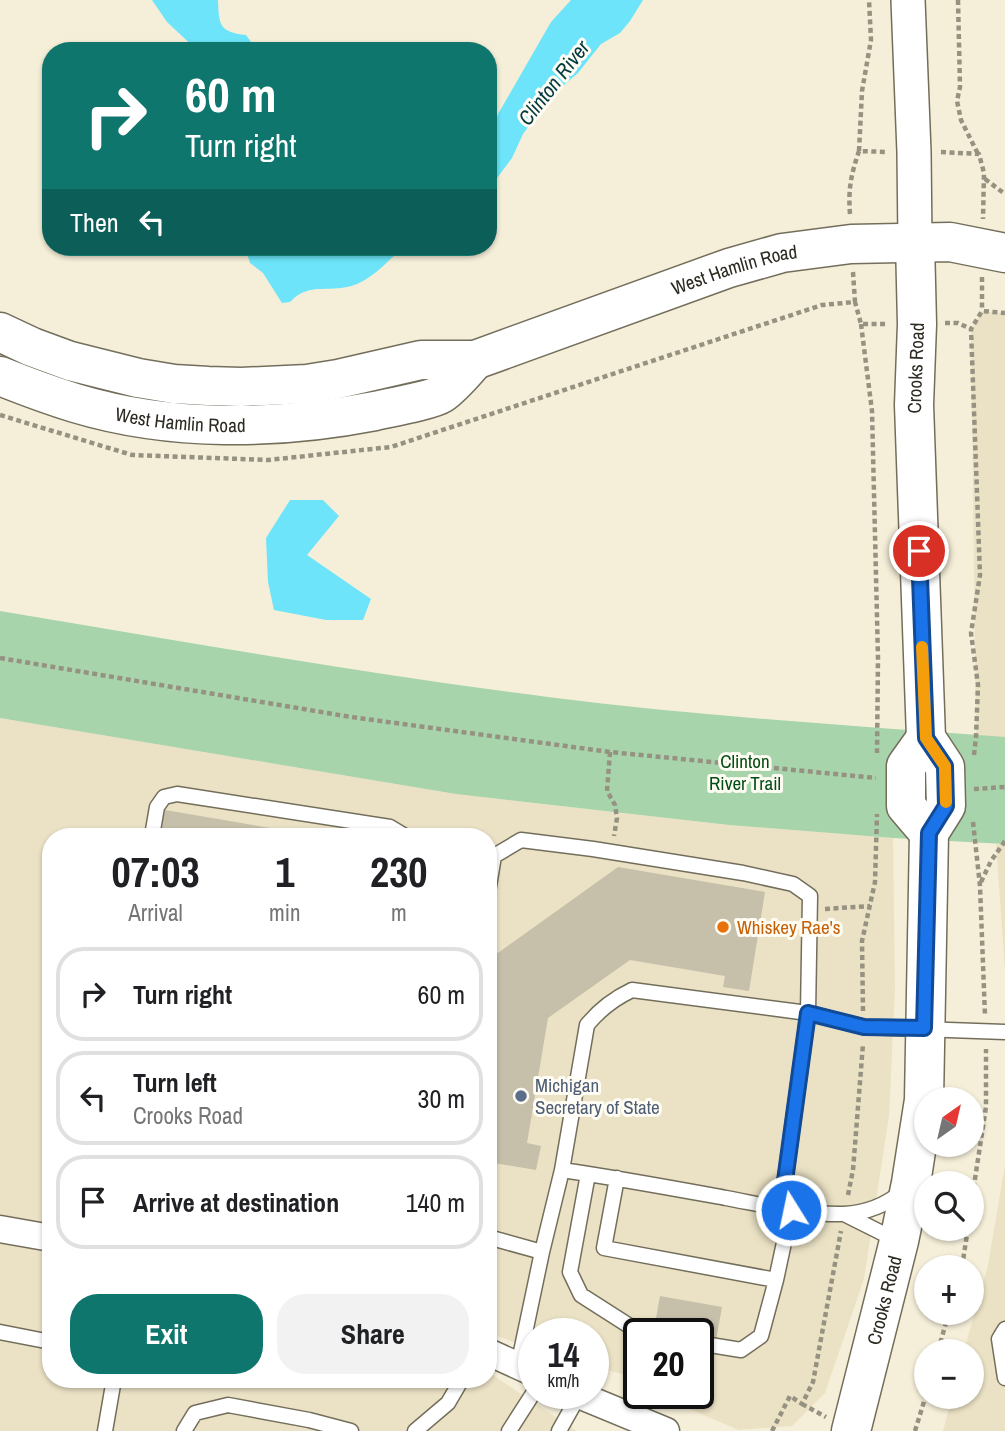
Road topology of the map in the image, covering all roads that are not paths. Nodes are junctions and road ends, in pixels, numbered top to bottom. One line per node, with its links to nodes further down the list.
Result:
1 (908, 0): 2 (street, Crooks Road)
2 (915, 242): 3 (main road, West Hamlin Road); 5 (main road, West Hamlin Road); 11 (main road, Crooks Road)
3 (1005, 253)
4 (0, 332): 5 (main road, West Hamlin Road)
5 (475, 360): 6 (main road, West Hamlin Road)
6 (0, 376)
7 (153, 828): 8 (lane)
8 (392, 828)
9 (497, 854): 10 (lane)
10 (808, 1013): 11 (lane); 13 (lane); 17 (lane)
11 (924, 1028): 12 (lane); 16 (main road, Crooks Road)
12 (1005, 1032)
13 (562, 1170): 14 (lane); 23 (lane)
14 (588, 1174): 15 (lane); 26 (lane)
15 (617, 1178): 17 (lane); 24 (lane)
16 (911, 1183): 18 (lane); 22 (main road, Crooks Road)
17 (791, 1210): 18 (lane); 24 (lane)
18 (844, 1214): 22 (lane)
19 (0, 1229): 20 (street)
20 (42, 1236)
21 (497, 1240): 23 (lane)
22 (899, 1241): 46 (main road, Crooks Road)
23 (542, 1252): 25 (lane)
24 (776, 1280): 30 (lane)
25 (533, 1318)
26 (623, 1322)
27 (1005, 1329): 33 (lane)
28 (0, 1332): 29 (lane)
29 (42, 1340)
30 (714, 1346)
31 (497, 1356): 32 (street)
32 (518, 1366)
33 (1005, 1378)
34 (112, 1388): 39 (lane)
35 (457, 1388): 42 (lane)
36 (609, 1407): 45 (street)
37 (523, 1409): 43 (lane)
38 (570, 1409): 44 (lane)
39 (105, 1431)
40 (184, 1431): 41 (lane)
41 (351, 1431)
42 (415, 1431)
43 (509, 1431)
44 (559, 1431)
45 (666, 1431)
46 (851, 1431)

